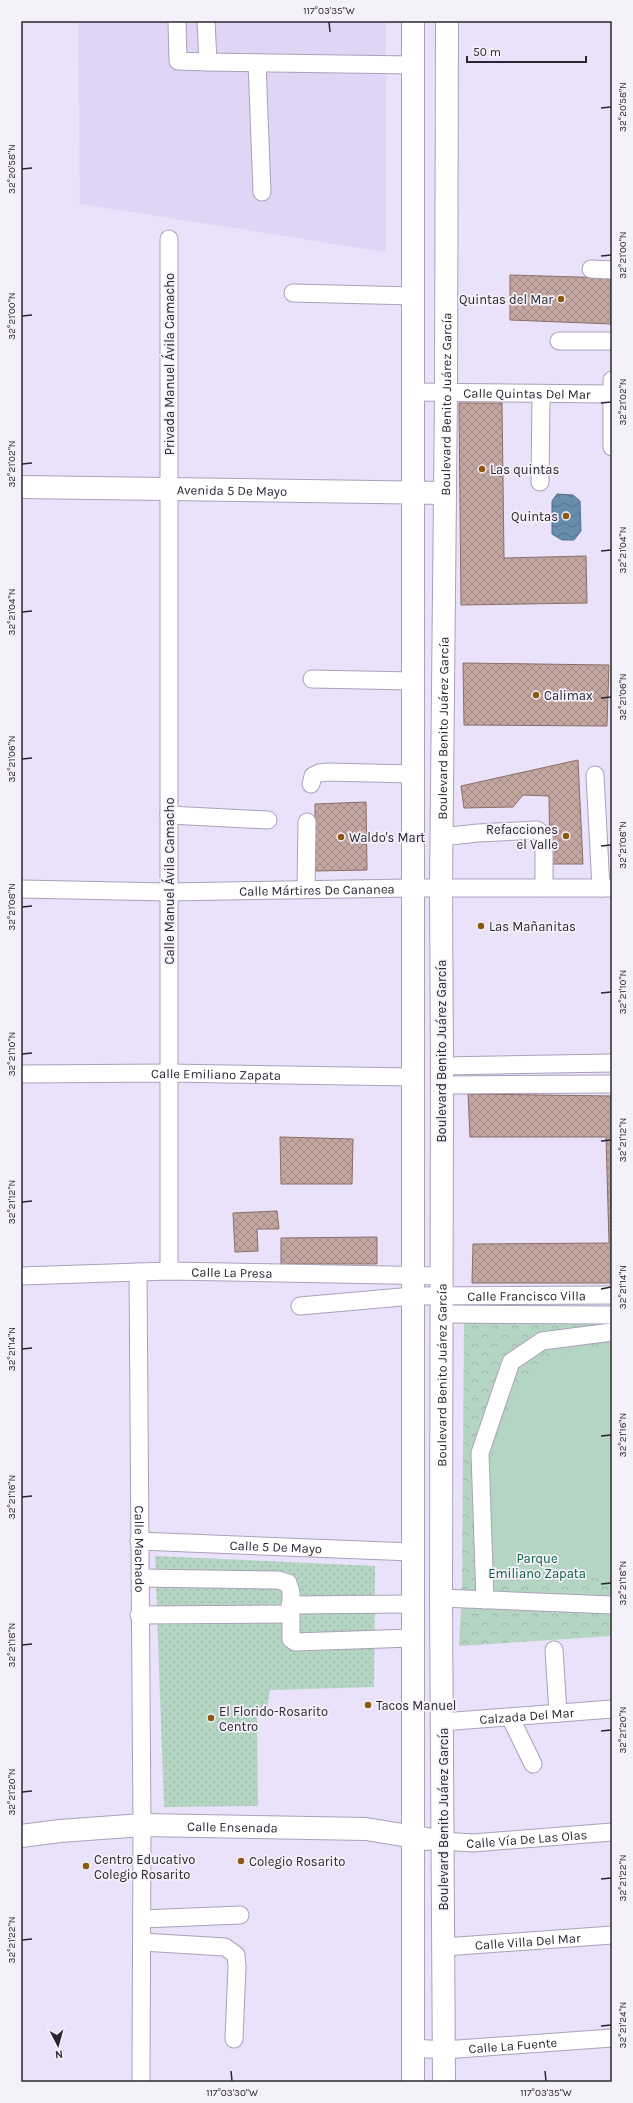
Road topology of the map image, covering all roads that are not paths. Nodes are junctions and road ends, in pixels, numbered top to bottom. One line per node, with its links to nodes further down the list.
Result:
1 (177, 21): 5 (street)
2 (206, 21): 5 (street)
3 (413, 21): 7 (main road)
4 (447, 21): 18 (main road, Boulevard Benito Juárez García)
5 (208, 62): 6 (street)
6 (257, 63): 7 (street); 8 (street)
7 (413, 65): 13 (main road)
8 (262, 192)
9 (169, 239): 24 (street, Privada Manuel Ávila Camacho)
10 (591, 269): 11 (street)
11 (612, 270)
12 (293, 293): 13 (street)
13 (413, 296): 17 (main road)
14 (612, 341): 15 (street)
15 (559, 342)
16 (612, 380): 20 (street)
17 (412, 392): 18 (street, Calle Quintas Del Mar); 25 (main road)
18 (446, 393): 19 (street, Calle Quintas Del Mar); 26 (main road, Boulevard Benito Juárez García)
19 (541, 394): 20 (street, Calle Quintas Del Mar); 22 (street)
20 (612, 394): 21 (street)
21 (612, 447)
22 (540, 482)
23 (21, 487): 24 (main road, Avenida 5 De Mayo)
24 (170, 490): 25 (main road, Avenida 5 De Mayo); 32 (street, Calle Manuel Ávila Camacho)
25 (412, 493): 26 (main road, Avenida 5 De Mayo); 28 (main road)
26 (444, 493): 35 (main road, Boulevard Benito Juárez García)
27 (312, 678): 28 (street)
28 (412, 681): 29 (main road)
29 (411, 774): 31 (street); 36 (main road)
30 (596, 775): 39 (street)
31 (310, 784)
32 (169, 815): 33 (street); 42 (street, Calle Manuel Ávila Camacho)
33 (268, 820)
34 (307, 822): 41 (street)
35 (441, 836): 37 (main road, Boulevard Benito Juárez García); 38 (street)
36 (412, 888): 37 (street, Calle Mártires De Cananea); 41 (street, Calle Mártires De Cananea); 47 (main road)
37 (440, 888): 38 (street, Calle Mártires De Cananea); 46 (main road, Boulevard Benito Juárez García)
38 (544, 888): 39 (street, Calle Mártires De Cananea)
39 (606, 888)
40 (21, 889): 42 (street, Calle Mártires De Cananea)
41 (306, 890): 42 (street, Calle Mártires De Cananea)
42 (169, 892): 44 (street, Calle Manuel Ávila Camacho)
43 (612, 1063): 46 (street)
44 (169, 1073): 45 (street, Calle Emiliano Zapata); 47 (street, Calle Emiliano Zapata); 49 (street, Calle Manuel Ávila Camacho)
45 (21, 1074)
46 (442, 1075): 48 (street); 53 (main road, Boulevard Benito Juárez García)
47 (412, 1077): 52 (main road)
48 (612, 1084)
49 (169, 1271): 50 (street, Calle La Presa); 52 (street, Calle La Presa)
50 (138, 1272): 51 (street, Calle La Presa); 58 (street, Calle Machado)
51 (21, 1276)
52 (413, 1286): 53 (street, Calle La Presa); 55 (street); 59 (main road)
53 (442, 1295): 54 (street, Calle Francisco Villa); 56 (street, Calle Francisco Villa); 61 (main road, Boulevard Benito Juárez García)
54 (612, 1295)
55 (300, 1306)
56 (612, 1315)
57 (612, 1332): 62 (street)
58 (139, 1541): 59 (street, Calle 5 De Mayo); 60 (street, Calle Machado)
59 (412, 1552): 63 (main road)
60 (140, 1578): 65 (street); 66 (street, Calle Machado)
61 (441, 1598): 62 (street); 72 (main road, Boulevard Benito Juárez García)
62 (485, 1600): 64 (street)
63 (411, 1604): 65 (street); 67 (main road)
64 (612, 1605)
65 (290, 1609): 66 (street); 67 (street)
66 (139, 1615): 74 (street, Calle Machado)
67 (412, 1638): 77 (main road)
68 (554, 1650): 70 (street)
69 (612, 1709): 70 (street, Calzada Del Mar)
70 (558, 1713): 71 (street, Calzada Del Mar)
71 (510, 1717): 72 (street, Calzada Del Mar); 73 (street)
72 (442, 1722): 78 (main road, Boulevard Benito Juárez García)
73 (532, 1764)
74 (142, 1825): 76 (main road, Calle Ensenada); 77 (main road, Calle Ensenada); 80 (street, Calle Machado)
75 (612, 1832): 78 (street, Calle Vía De Las Olas)
76 (21, 1836)
77 (413, 1838): 78 (main road, Calle Ensenada); 86 (main road)
78 (442, 1841): 83 (main road, Boulevard Benito Juárez García)
79 (240, 1915): 80 (street)
80 (142, 1919): 82 (street, Calle Machado)
81 (612, 1935): 83 (street, Calle Villa Del Mar)
82 (142, 1942): 85 (street); 88 (street, Calle Machado)
83 (444, 1947): 87 (main road, Boulevard Benito Juárez García)
84 (612, 2038): 87 (street, Calle La Fuente)
85 (234, 2039)
86 (413, 2048): 87 (street, Calle La Fuente); 89 (main road)
87 (444, 2050): 90 (main road, Boulevard Benito Juárez García)
88 (141, 2082)
89 (412, 2082)
90 (444, 2082)

